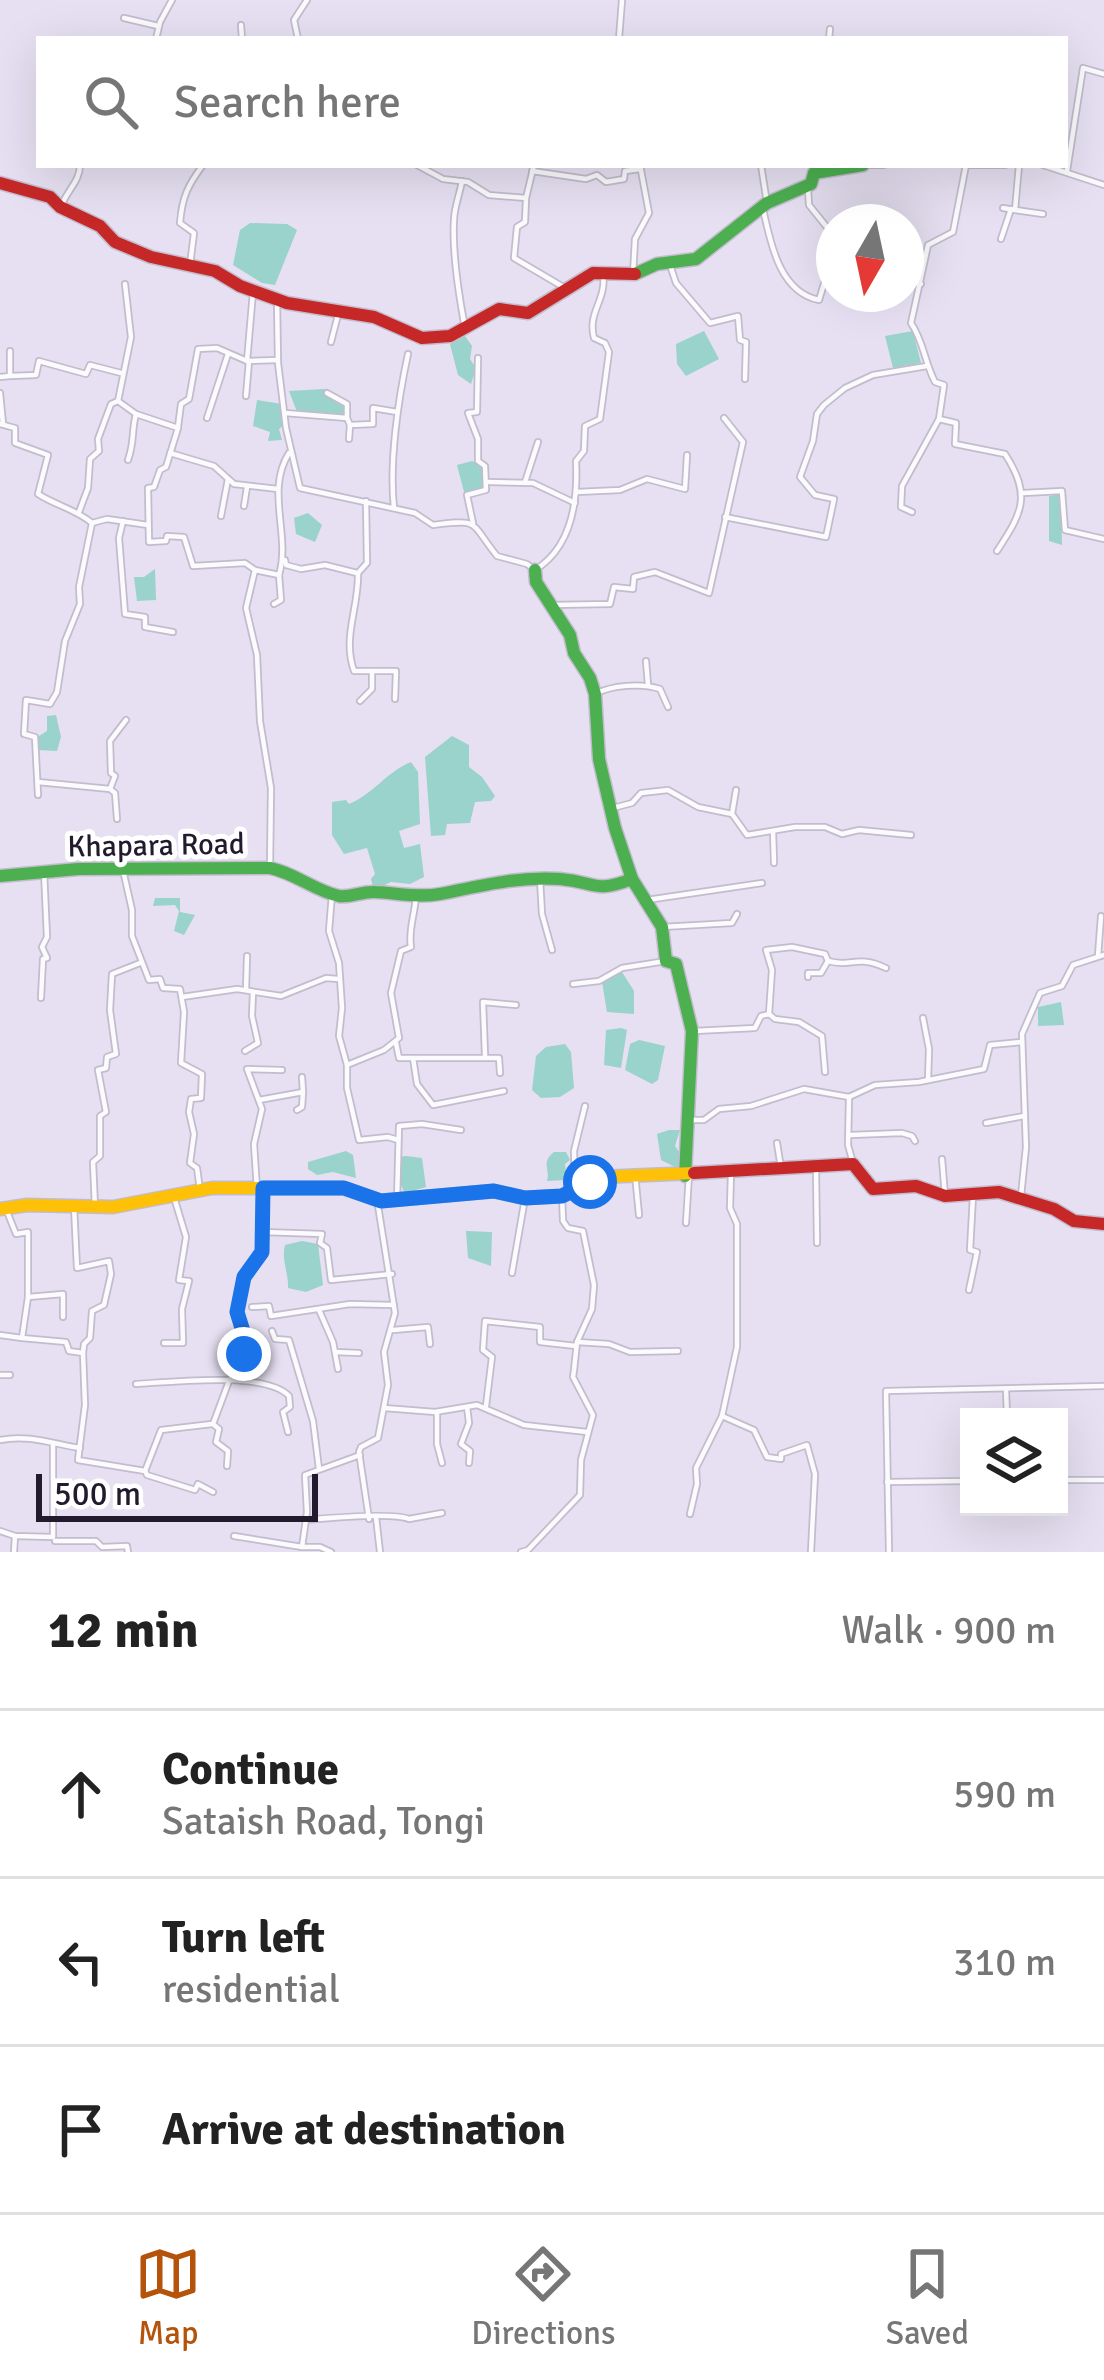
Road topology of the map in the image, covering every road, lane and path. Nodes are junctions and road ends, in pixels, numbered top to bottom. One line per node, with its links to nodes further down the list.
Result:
1 (172, 0): 6 (street)
2 (308, 0): 10 (street)
3 (622, 0): 11 (street)
4 (124, 18): 6 (street)
5 (242, 25): 9 (street)
6 (158, 26): 8 (street)
7 (830, 29): 12 (street)
8 (156, 36)
9 (242, 36)
10 (297, 36)
11 (618, 36)
12 (829, 36)
13 (1104, 74): 14 (street)
14 (1068, 165)
15 (80, 168): 34 (street)
16 (201, 168): 39 (street)
17 (422, 168): 29 (street)
18 (533, 168): 19 (street); 32 (street)
19 (636, 168)
20 (640, 168): 43 (street)
21 (761, 168): 33 (street)
22 (848, 168): 28 (street)
23 (965, 168): 41 (street)
24 (1017, 168): 35 (street)
25 (1055, 168): 27 (street)
26 (1067, 168): 27 (street)
27 (1067, 171): 31 (street)
28 (813, 174): 33 (street); 36 (street)
29 (462, 181): 32 (street); 51 (street)
30 (0, 183): 34 (street)
31 (1104, 185)
32 (526, 198): 45 (street)
33 (765, 205): 40 (street); 48 (street)
34 (61, 207): 39 (street)
35 (1010, 209): 37 (street); 38 (street)
36 (816, 214)
37 (1043, 214)
38 (1001, 239)
39 (190, 265): 46 (street)
40 (670, 265): 43 (street); 63 (street)
41 (924, 267)
42 (603, 274): 43 (street); 45 (street); 88 (street)
43 (633, 275)
44 (125, 284): 60 (street)
45 (565, 288): 51 (street)
46 (253, 292): 47 (street); 58 (street)
47 (277, 298): 49 (street); 57 (street)
48 (816, 299)
49 (339, 311): 51 (street); 52 (street)
50 (914, 312): 59 (street)
51 (465, 328)
52 (331, 342)
53 (10, 351): 61 (street)
54 (228, 354): 58 (street); 71 (street); 76 (street)
55 (408, 354): 68 (street)
56 (478, 358): 84 (street)
57 (278, 360): 58 (street); 69 (street)
58 (248, 361): 66 (street)
59 (927, 366): 73 (street); 97 (street)
60 (122, 374): 61 (street); 67 (street)
61 (10, 376): 62 (street)
62 (0, 377)
63 (745, 379)
64 (0, 393): 75 (street)
65 (327, 393): 74 (street)
66 (246, 396)
67 (118, 401): 70 (street); 94 (street)
68 (397, 412): 74 (street); 93 (street)
69 (284, 413): 74 (street); 79 (street)
70 (136, 414): 76 (street); 82 (street)
71 (207, 418)
72 (724, 418): 97 (street)
73 (939, 419): 89 (street); 95 (street)
74 (349, 422): 77 (street)
75 (2, 424): 94 (street)
76 (178, 428): 80 (street)
77 (350, 439)
78 (538, 442): 85 (street)
79 (290, 450): 87 (street); 90 (street)
80 (170, 453): 83 (street); 101 (street)
81 (687, 455): 88 (street)
82 (128, 460)
83 (227, 479): 86 (street); 96 (street)
84 (487, 482): 85 (street); 100 (street)
85 (525, 482): 91 (street)
86 (248, 487): 87 (street); 92 (street)
87 (278, 489): 104 (street)
88 (578, 492): 91 (street)
89 (1023, 493): 102 (street); 103 (street)
90 (366, 501): 93 (street); 107 (street)
91 (575, 503): 106 (street)
92 (244, 506)
93 (394, 508): 100 (street)
94 (80, 512): 99 (street)
95 (911, 512)
96 (220, 516)
97 (725, 517): 110 (street)
98 (123, 521): 99 (street); 101 (street); 112 (street)
99 (92, 523): 122 (street)
100 (473, 523): 106 (street)
101 (148, 525): 105 (street)
102 (1104, 538)
103 (997, 551)
104 (284, 554): 107 (street); 108 (street)
105 (255, 570): 108 (street); 133 (street)
106 (535, 570): 110 (street)
107 (358, 573): 115 (street)
108 (279, 575): 109 (street)
109 (274, 604)
110 (551, 605): 117 (street)
111 (145, 607): 112 (street)
112 (145, 617): 113 (street)
113 (173, 632)
114 (646, 661): 116 (street)
115 (372, 670): 118 (street); 119 (street)
116 (648, 685): 117 (street); 120 (street)
117 (595, 694): 126 (street)
118 (395, 699)
119 (361, 700)
120 (668, 707)
121 (126, 720): 123 (street)
122 (37, 782): 123 (street); 125 (street)
123 (110, 789): 128 (street)
124 (736, 790): 127 (street)
125 (38, 794)
126 (612, 808): 127 (street); 138 (street)
127 (732, 814): 129 (street)
128 (117, 819)
129 (773, 831): 130 (street); 132 (street)
130 (911, 835)
131 (121, 850): 134 (street)
132 (774, 863)
133 (270, 868): 134 (street, Khapara Road); 140 (street, Khapara Road)
134 (122, 870): 135 (street, Khapara Road); 151 (street)
135 (44, 871): 136 (street, Khapara Road); 158 (street)
136 (0, 876)
137 (541, 879): 138 (street, Khapara Road); 141 (street, Khapara Road); 146 (street)
138 (632, 879): 142 (street)
139 (762, 883): 142 (street)
140 (332, 894): 141 (street, Khapara Road); 154 (street)
141 (416, 896): 163 (street)
142 (647, 900): 145 (street)
143 (737, 914): 145 (street)
144 (1101, 916): 147 (street)
145 (662, 927): 149 (street)
146 (552, 950)
147 (1101, 955): 164 (street)
148 (247, 956): 156 (street)
149 (666, 961): 155 (street); 162 (street)
150 (828, 962): 152 (street); 153 (street); 160 (street)
151 (140, 963): 157 (street); 206 (street)
152 (886, 968)
153 (808, 977)
154 (339, 979): 156 (street); 168 (street)
155 (573, 984)
156 (250, 991): 157 (street); 165 (street)
157 (182, 997): 196 (street)
158 (41, 998)
159 (517, 1005): 166 (street)
160 (769, 1014): 162 (street); 170 (street)
161 (923, 1018): 173 (street)
162 (692, 1031): 181 (street)
163 (396, 1042): 167 (street); 168 (street)
164 (1022, 1042): 173 (street); 180 (street)
165 (245, 1051)
166 (485, 1055): 167 (street); 171 (street)
167 (413, 1058): 174 (street)
168 (347, 1065): 185 (street)
169 (282, 1070): 177 (street)
170 (826, 1072)
171 (500, 1073)
172 (302, 1077): 175 (street)
173 (928, 1080): 176 (street)
174 (504, 1090)
175 (303, 1092): 177 (street); 179 (street)
176 (849, 1096): 181 (street); 184 (street)
177 (259, 1100): 195 (street)
178 (584, 1106): 197 (street)
179 (297, 1110)
180 (1024, 1116): 182 (street); 203 (street)
181 (686, 1120): 194 (street)
182 (986, 1123)
183 (461, 1130): 185 (street)
184 (850, 1135): 186 (street); 189 (street)
185 (398, 1140): 204 (street)
186 (915, 1141)
187 (777, 1143): 190 (street)
188 (942, 1159): 199 (street)
189 (853, 1163): 191 (street); 199 (street)
190 (781, 1168): 191 (street); 192 (street)
191 (816, 1168): 212 (street)
192 (731, 1173): 194 (street); 244 (street)
193 (635, 1174): 194 (street); 197 (street); 208 (street)
194 (687, 1176): 209 (street)
195 (260, 1188): 196 (street); 202 (street); 211 (street)
196 (200, 1190): 198 (street)
197 (569, 1192): 201 (street); 227 (street)
198 (173, 1194): 206 (street); 225 (street)
199 (945, 1196): 200 (street)
200 (973, 1196): 203 (street); 215 (street)
201 (525, 1198): 204 (street); 213 (street)
202 (377, 1199): 204 (street); 214 (street)
203 (1021, 1199): 210 (street)
204 (397, 1200)
205 (74, 1206): 206 (street); 207 (street); 230 (street)
206 (95, 1208)
207 (3, 1209): 216 (street)
208 (639, 1215)
209 (686, 1223)
210 (1104, 1224)
211 (262, 1232): 214 (street); 235 (street)
212 (817, 1243)
213 (512, 1273)
214 (392, 1274): 217 (street)
215 (969, 1290)
216 (28, 1297): 220 (street); 224 (street)
217 (394, 1305): 219 (street); 222 (street)
218 (252, 1307): 219 (street)
219 (319, 1310): 229 (street)
220 (63, 1317)
221 (272, 1330): 255 (street)
222 (393, 1330): 226 (street); 241 (street)
223 (0, 1335): 224 (street)
224 (22, 1338): 230 (street)
225 (164, 1343)
226 (430, 1343)
227 (577, 1344): 228 (street); 240 (street); 247 (street)
228 (678, 1351)
229 (335, 1352): 231 (street); 232 (street)
230 (83, 1353): 250 (street)
231 (359, 1353)
232 (338, 1369)
233 (0, 1375): 234 (street)
234 (10, 1376)
235 (229, 1381): 236 (street); 245 (street); 246 (street)
236 (136, 1384)
237 (1104, 1386): 238 (street)
238 (1006, 1389): 242 (street); 260 (street)
239 (467, 1407): 240 (street); 243 (street); 253 (street)
240 (486, 1407): 247 (street)
241 (384, 1408): 243 (street); 251 (street)
242 (1007, 1408)
243 (436, 1412): 252 (street)
244 (722, 1417): 263 (street); 277 (street)
245 (213, 1424): 254 (street); 256 (street)
246 (288, 1432)
247 (587, 1432): 276 (street)
248 (0, 1440): 249 (street)
249 (53, 1445): 250 (street); 269 (street)
250 (80, 1448): 256 (street)
251 (360, 1456): 255 (street); 264 (street)
252 (442, 1463)
253 (469, 1463)
254 (227, 1466)
255 (319, 1469): 265 (street)
256 (145, 1471): 261 (street)
257 (1068, 1480): 258 (street)
258 (1104, 1480)
259 (960, 1481): 260 (street)
260 (887, 1482): 278 (street)
261 (212, 1492)
262 (442, 1513): 264 (street)
263 (690, 1514)
264 (372, 1518): 265 (street); 275 (street)
265 (306, 1520): 270 (street)
266 (0, 1531): 267 (street)
267 (15, 1537): 269 (street); 271 (street)
268 (234, 1537): 270 (street)
269 (54, 1539): 272 (street); 273 (street)
270 (302, 1547): 274 (street)
271 (14, 1552)
272 (54, 1552)
273 (128, 1552)
274 (331, 1552)
275 (380, 1552)
276 (520, 1552)
277 (811, 1552)
278 (889, 1552)

